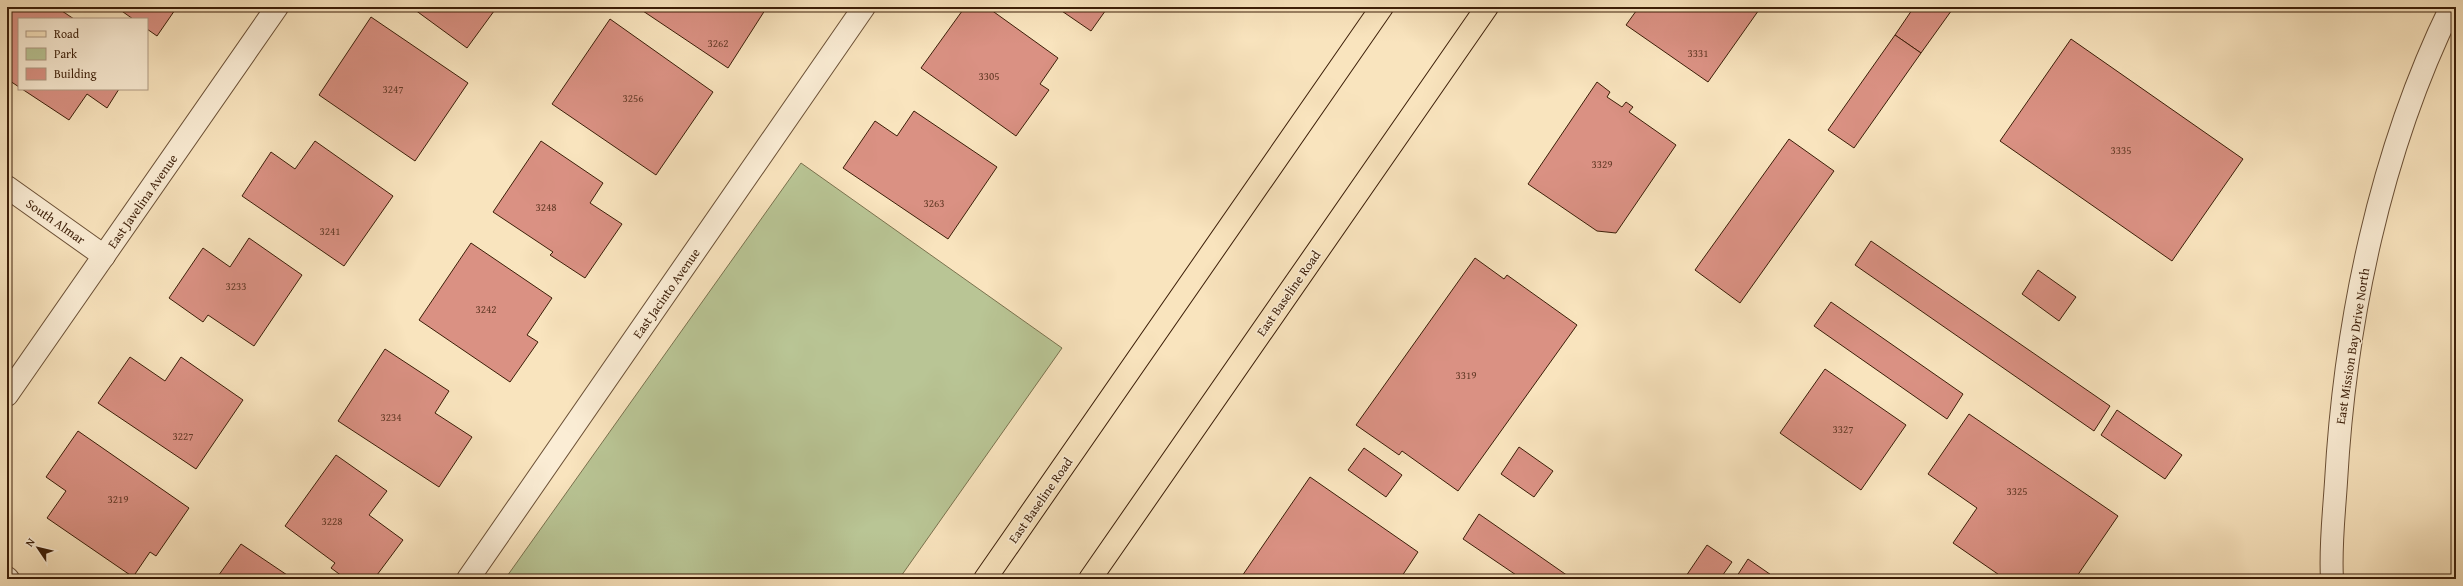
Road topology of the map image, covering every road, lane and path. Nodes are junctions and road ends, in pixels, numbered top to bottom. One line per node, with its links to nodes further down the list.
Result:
1 (277, 7): 7 (street, East Javelina Avenue)
2 (864, 7): 9 (street, East Jacinto Avenue)
3 (1382, 7): 10 (main road, East Baseline Road)
4 (1487, 7): 11 (main road, East Baseline Road)
5 (2451, 7): 12 (street, East Mission Bay Drive North)
6 (7, 187): 7 (street, South Almar)
7 (104, 256): 8 (street, East Javelina Avenue)
8 (7, 395)
9 (468, 579)
10 (985, 579)
11 (1090, 579)
12 (2332, 579)

